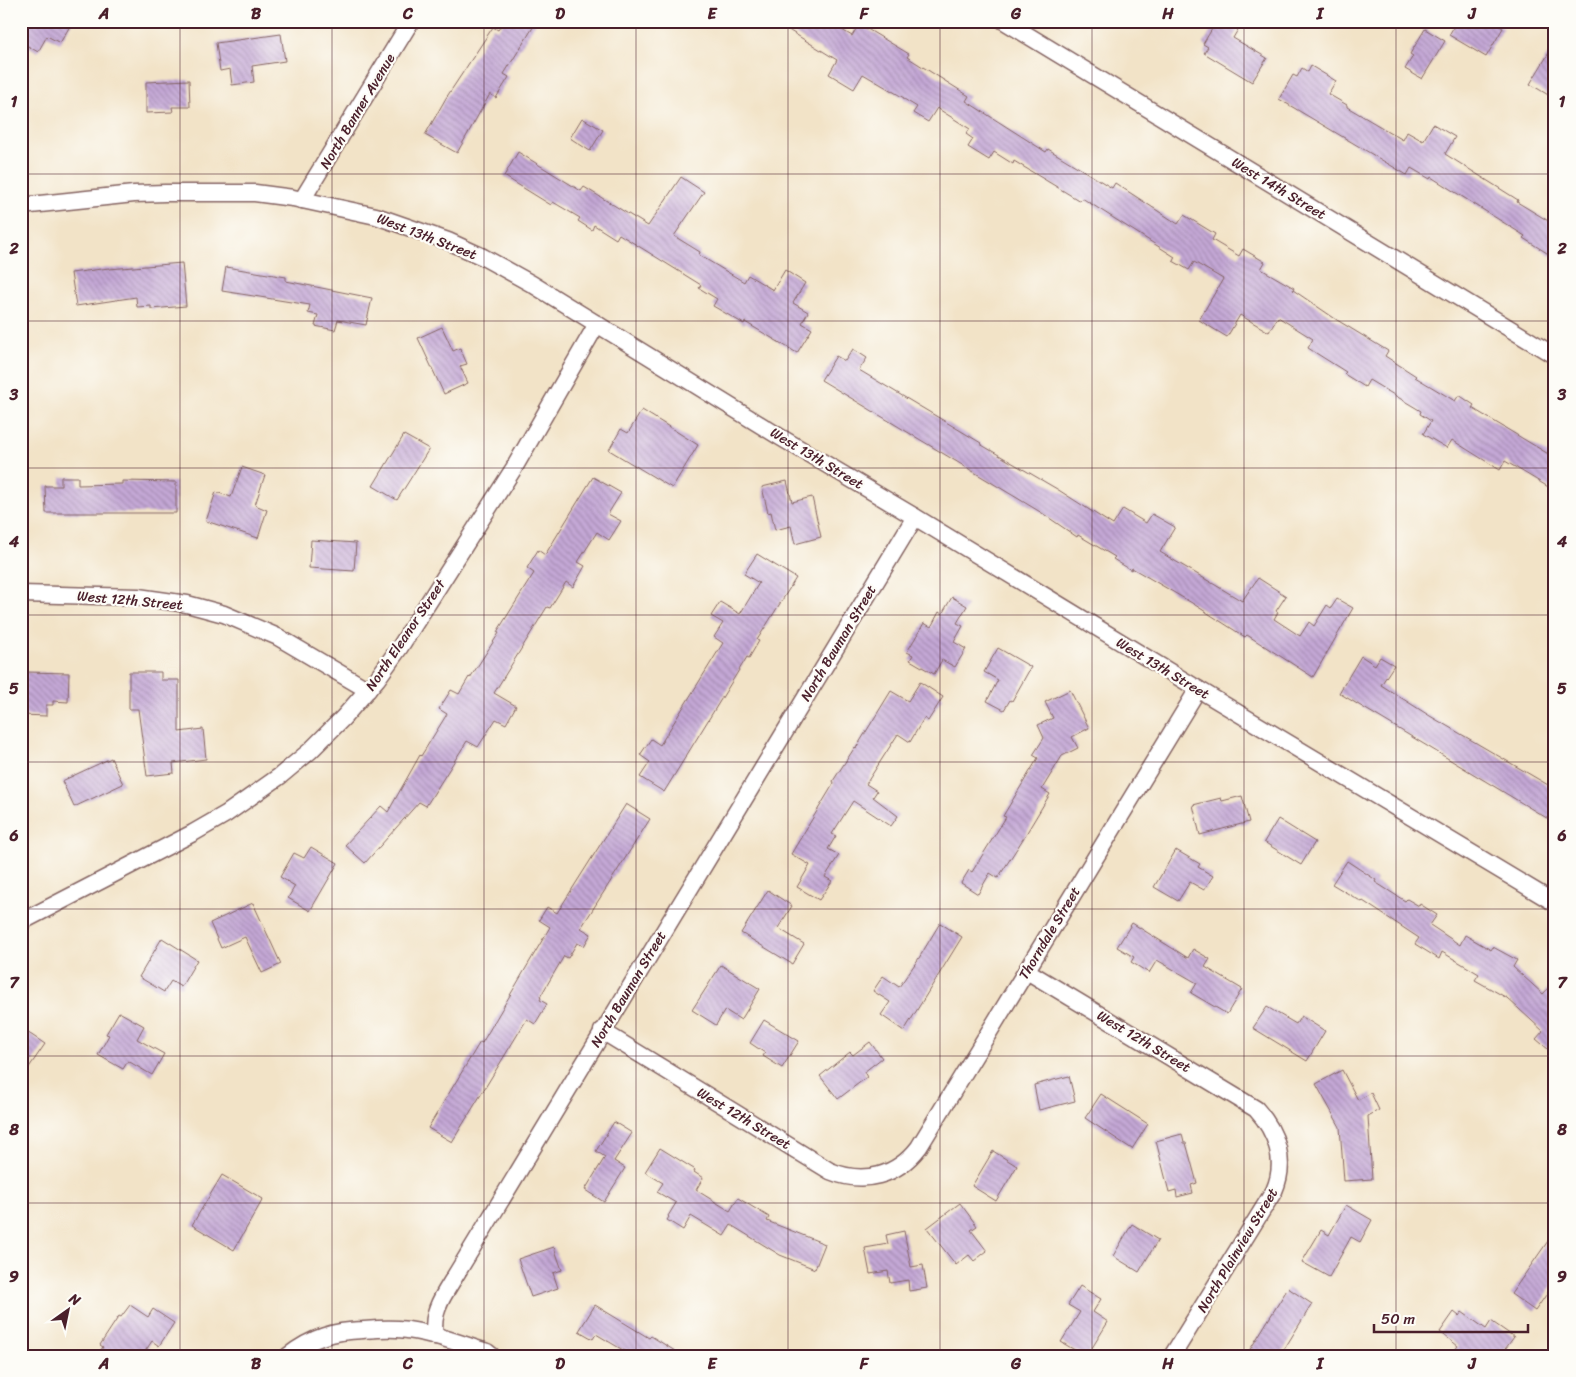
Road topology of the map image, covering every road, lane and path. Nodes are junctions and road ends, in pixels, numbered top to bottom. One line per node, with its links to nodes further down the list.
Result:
1 (411, 21): 3 (street, North Banner Avenue)
2 (1004, 21): 6 (street, West 14th Street)
3 (302, 200): 4 (street, West 13th Street); 5 (street, West 13th Street)
4 (21, 206)
5 (597, 324): 7 (street, West 13th Street); 10 (street, North Eleanor Street)
6 (1555, 356)
7 (915, 517): 9 (street, West 13th Street); 14 (street, North Bauman Street)
8 (21, 594): 10 (street, West 12th Street)
9 (1198, 689): 11 (street, West 13th Street); 13 (street, Thorndale Street)
10 (368, 690): 12 (street, North Eleanor Street)
11 (1555, 904)
12 (21, 922)
13 (1027, 970): 15 (street, West 12th Street); 16 (street, Thorndale Street)
14 (602, 1032): 16 (street, West 12th Street); 17 (street, North Bauman Street)
15 (1260, 1113): 20 (street, North Plainview Street)
16 (893, 1170)
17 (435, 1336): 18 (street); 19 (street)
18 (288, 1356)
19 (492, 1356)
20 (1172, 1356)

